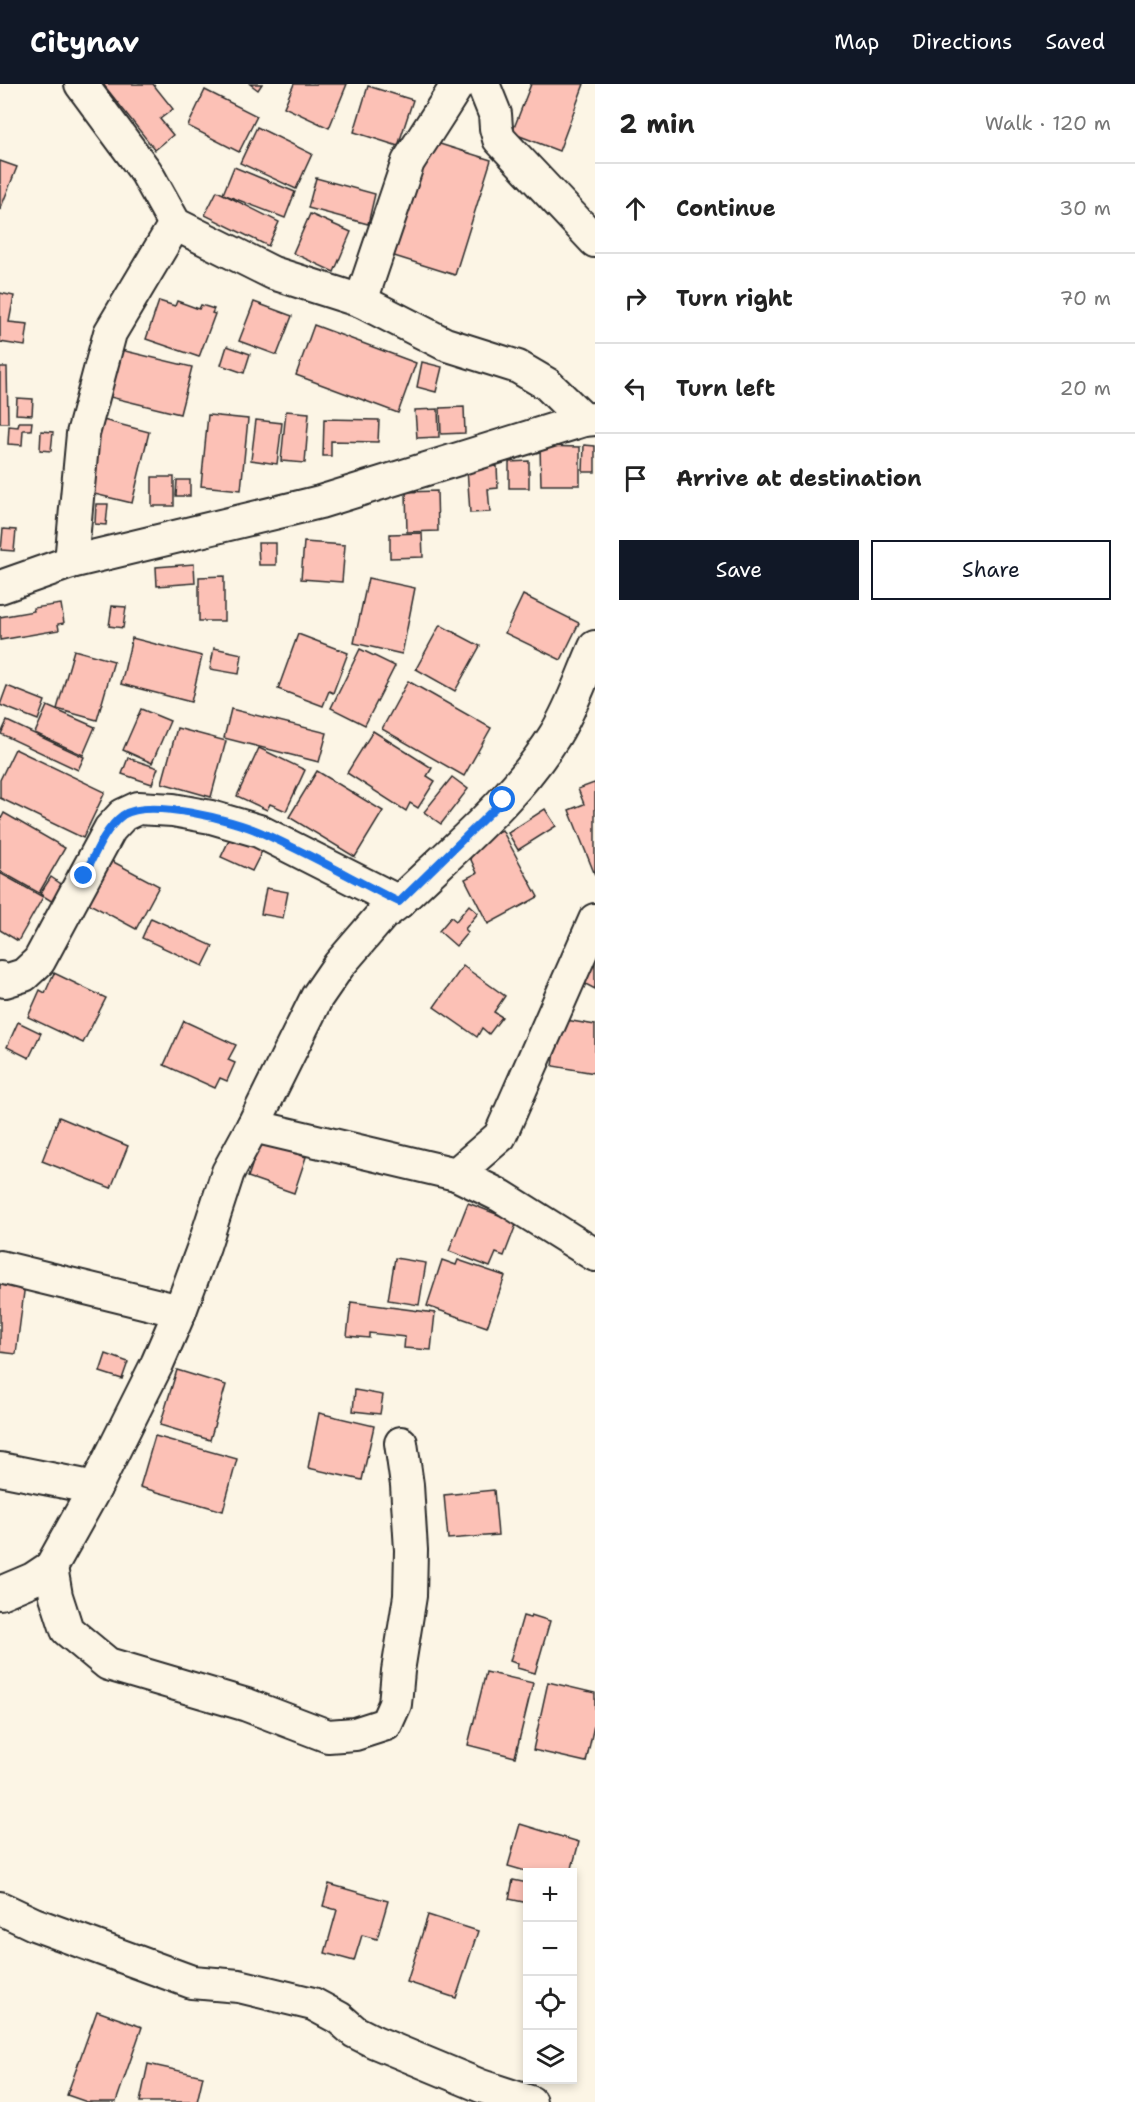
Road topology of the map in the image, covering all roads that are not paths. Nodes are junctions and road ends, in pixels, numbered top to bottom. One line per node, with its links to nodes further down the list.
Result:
1 (81, 84): 4 (street)
2 (458, 84): 6 (street)
3 (483, 84): 5 (street)
4 (175, 224): 6 (street); 8 (street)
5 (595, 241)
6 (361, 301): 7 (street)
7 (590, 419): 8 (street)
8 (71, 561): 9 (street)
9 (0, 587)
10 (595, 647): 11 (street)
11 (584, 699): 12 (street)
12 (399, 902): 14 (street); 15 (street)
13 (595, 920): 16 (street)
14 (0, 978)
15 (253, 1126): 16 (street); 19 (street)
16 (456, 1174): 17 (street)
17 (595, 1255)
18 (0, 1267): 19 (street)
19 (180, 1311): 22 (street)
20 (401, 1443): 23 (street)
21 (0, 1469): 22 (street)
22 (95, 1488): 23 (street)
23 (51, 1568): 24 (street)
24 (0, 1593)
25 (0, 1908): 26 (street)
26 (530, 2102)

